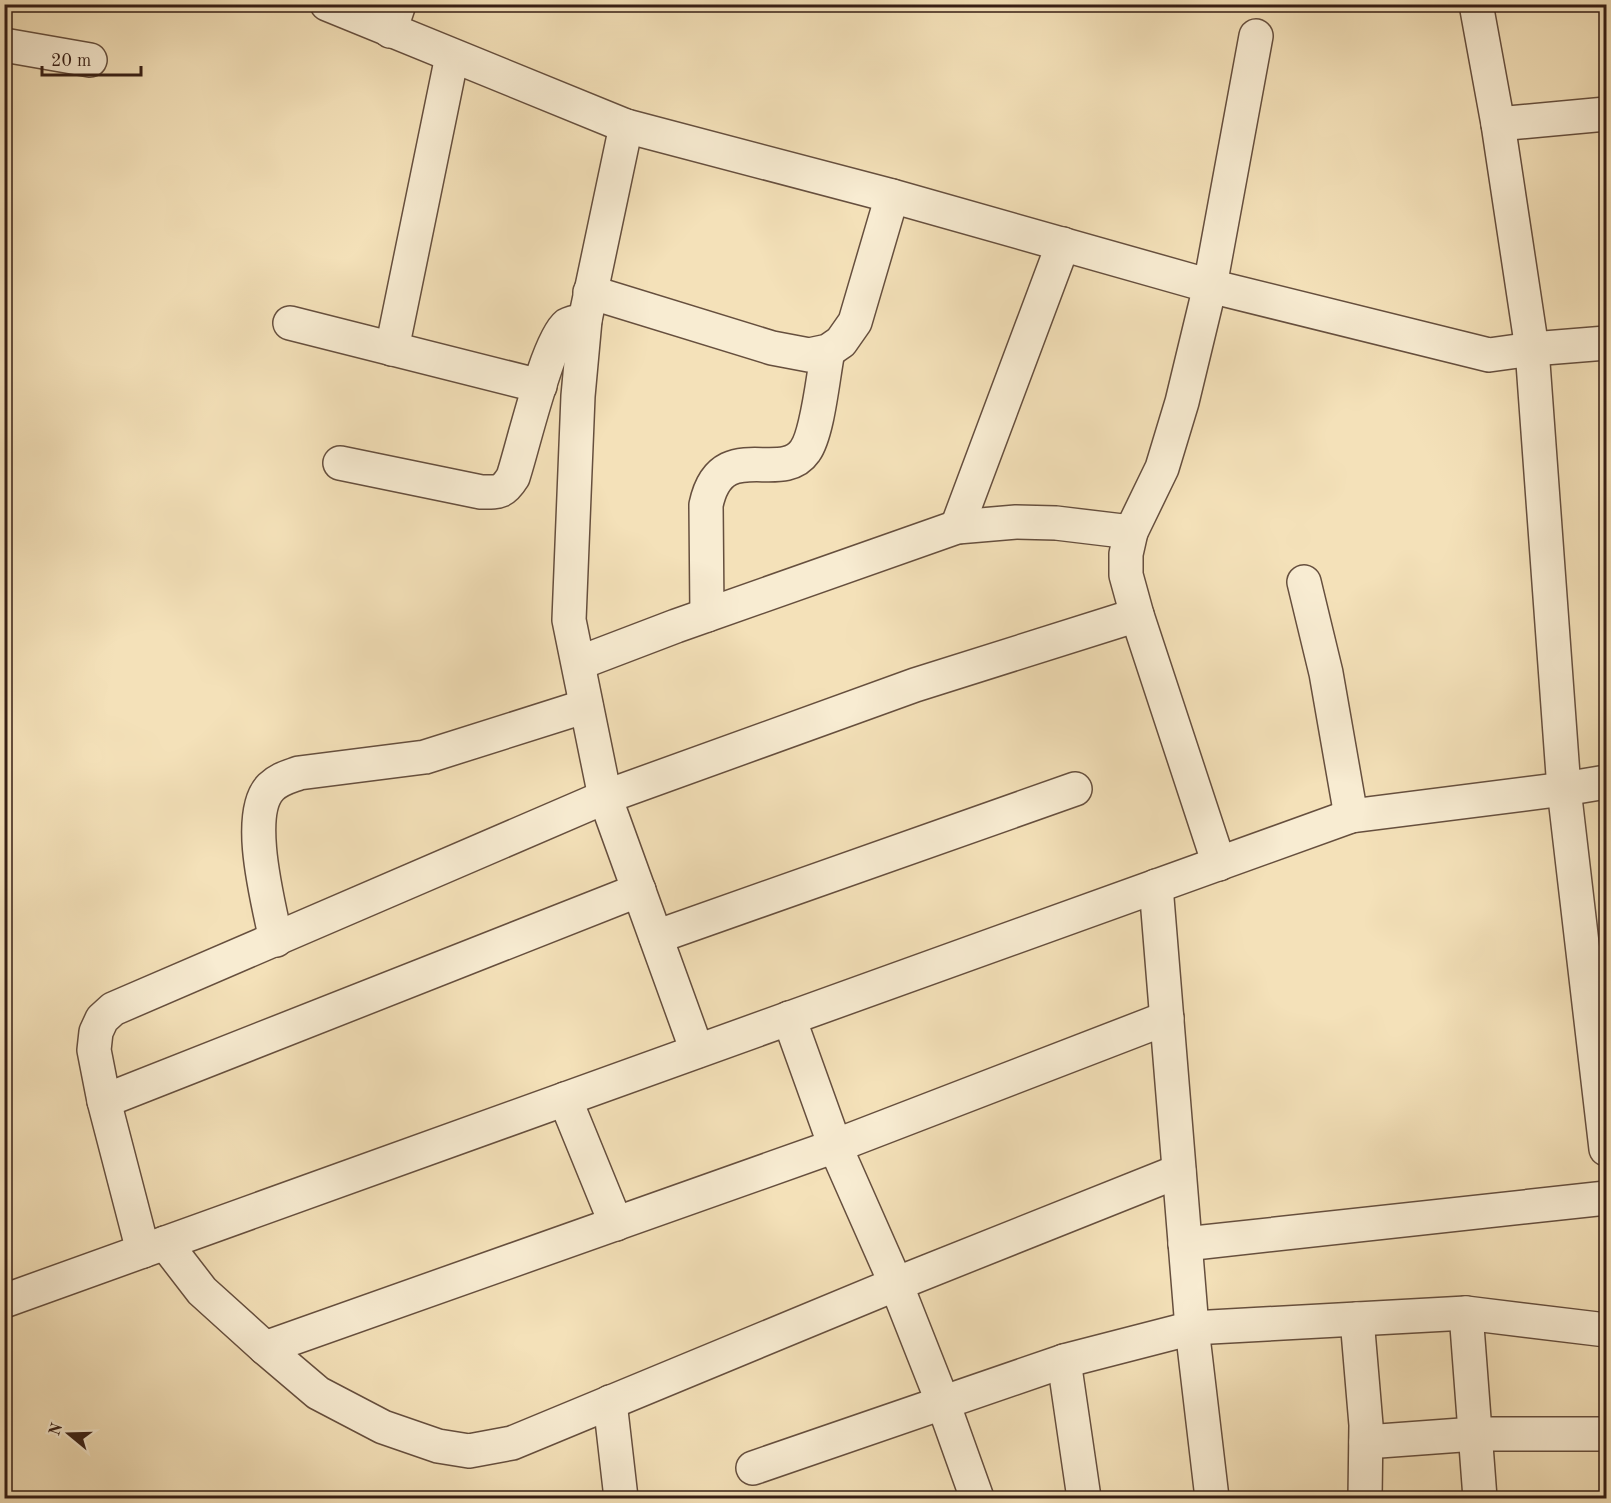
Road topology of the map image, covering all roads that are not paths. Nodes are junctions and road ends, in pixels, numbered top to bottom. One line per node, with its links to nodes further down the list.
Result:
1 (327, 4): 3 (street)
2 (1476, 4): 9 (street)
3 (395, 18): 6 (street)
4 (1256, 36): 13 (street)
5 (4, 45): 7 (street)
6 (452, 56): 10 (street); 17 (street)
7 (90, 60)
8 (1606, 114): 9 (street)
9 (1498, 124): 18 (street)
10 (626, 126): 11 (street); 14 (street)
11 (892, 196): 12 (street); 19 (street)
12 (1063, 244): 13 (street); 22 (street)
13 (1210, 286): 18 (street); 23 (street)
14 (587, 306): 19 (street); 20 (street); 27 (street)
15 (290, 323): 17 (street)
16 (1606, 343): 18 (street)
17 (392, 349): 20 (street)
18 (1532, 349): 31 (street)
19 (828, 351): 25 (street)
20 (540, 386): 21 (street)
21 (340, 463)
22 (957, 527): 23 (street); 25 (street)
23 (1131, 532): 26 (street)
24 (1304, 582): 33 (street)
25 (707, 615): 27 (street)
26 (1137, 615): 32 (street); 34 (street)
27 (579, 663): 28 (street)
28 (586, 706): 32 (street); 38 (street)
29 (1606, 782): 31 (street)
30 (1075, 789): 37 (street)
31 (1564, 789): 33 (street); 45 (street)
32 (605, 797): 36 (street); 38 (street)
33 (1351, 816): 34 (street)
34 (1219, 864): 35 (street)
35 (1156, 886): 39 (street); 40 (street)
36 (639, 890): 37 (street); 43 (street)
37 (656, 937): 41 (street)
38 (276, 940): 43 (street)
39 (1167, 1017): 44 (street); 46 (street)
40 (789, 1018): 41 (street); 44 (street)
41 (697, 1051): 42 (street)
42 (565, 1099): 48 (street); 50 (street)
43 (104, 1101): 50 (street)
44 (835, 1146): 48 (street); 51 (street)
45 (1606, 1149)
46 (1179, 1171): 49 (street); 51 (street)
47 (1606, 1198): 49 (street)
48 (616, 1224): 57 (street)
49 (1185, 1244): 55 (street)
50 (154, 1247): 52 (street); 57 (street)
51 (896, 1284): 59 (street); 60 (street)
52 (4, 1301)
53 (1466, 1313): 54 (street); 56 (street); 61 (street)
54 (1357, 1319): 55 (street); 63 (street)
55 (1192, 1328): 58 (street); 68 (street)
56 (1606, 1330)
57 (265, 1348): 59 (street)
58 (1064, 1361): 60 (street); 67 (street)
59 (610, 1402): 65 (street)
60 (943, 1403): 64 (street); 66 (street)
61 (1475, 1434): 62 (street); 63 (street); 70 (street)
62 (1606, 1434)
63 (1366, 1442): 69 (street)
64 (753, 1468)
65 (621, 1498)
66 (977, 1498)
67 (1084, 1498)
68 (1212, 1498)
69 (1365, 1498)
70 (1480, 1498)

